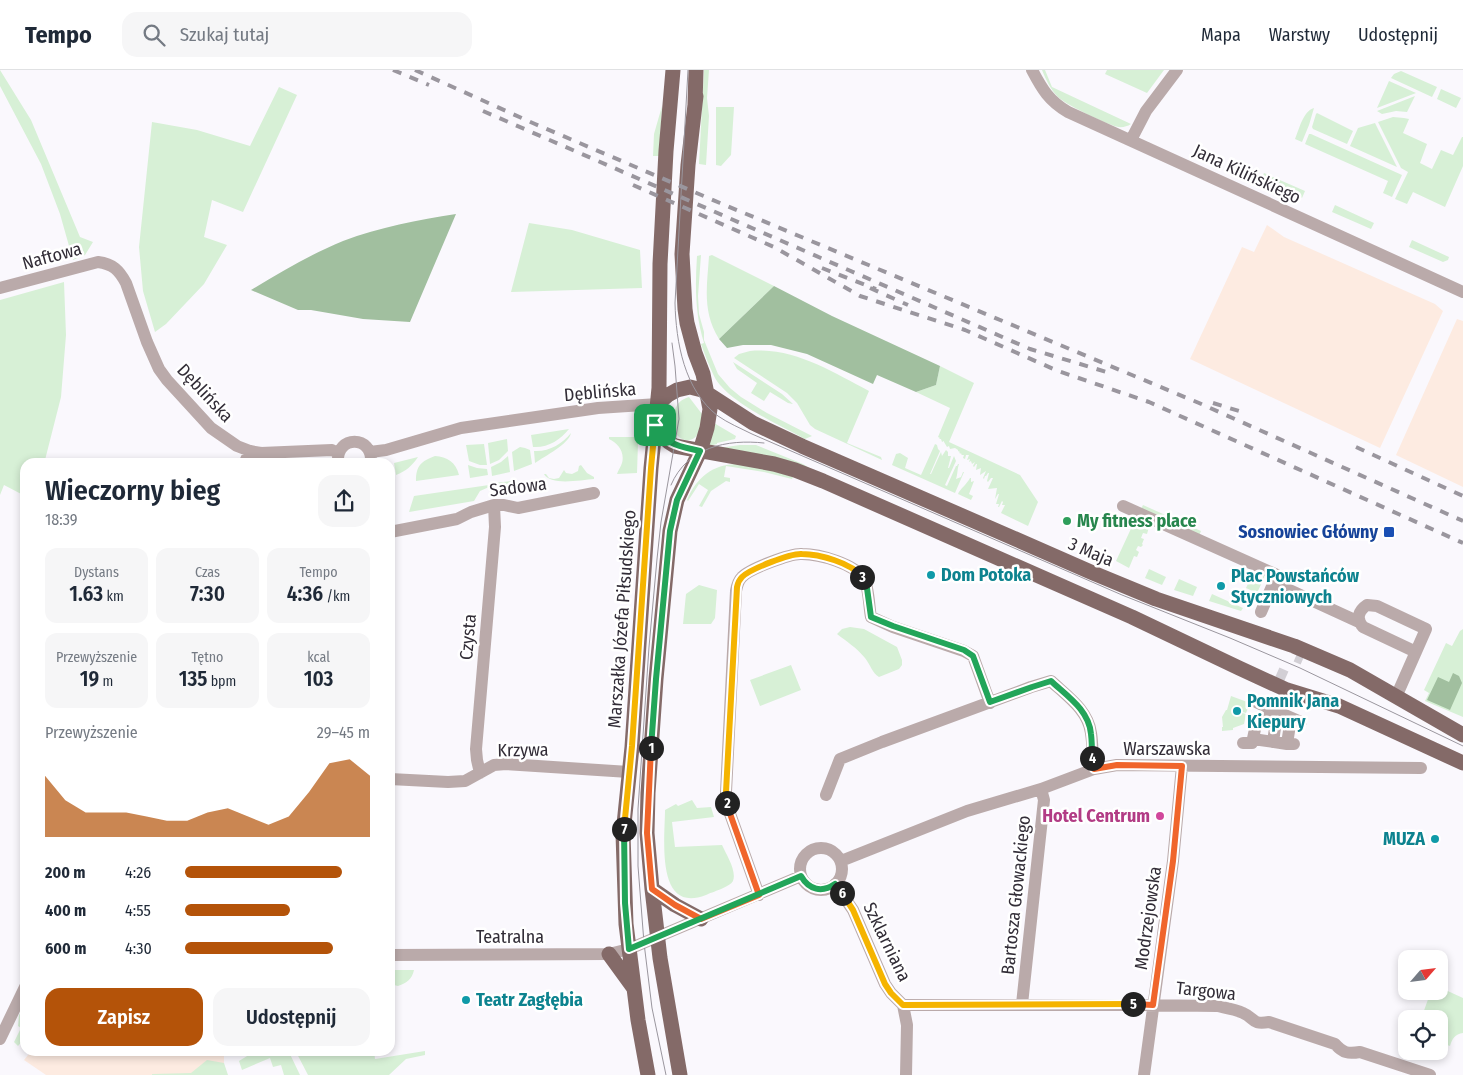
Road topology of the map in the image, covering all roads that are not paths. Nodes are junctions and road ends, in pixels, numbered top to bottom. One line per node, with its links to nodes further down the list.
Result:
1 (673, 70): 10 (main road, Marszałka Józefa Piłsudskiego)
2 (696, 70): 9 (main road)
3 (1032, 70): 5 (street, Jana Kilińskiego)
4 (1176, 70): 5 (street)
5 (1131, 140): 8 (street, Jana Kilińskiego)
6 (114, 266): 7 (street, Naftowa); 14 (street, Dęblińska)
7 (0, 288)
8 (1463, 292)
9 (707, 392): 10 (main road); 12 (main road); 27 (main road, 3 Maja)
10 (658, 404): 11 (main road, Marszałka Józefa Piłsudskiego); 16 (street, Dęblińska)
11 (655, 425): 12 (main road); 37 (main road, Marszałka Józefa Piłsudskiego)
12 (700, 451): 13 (main road); 18 (main road)
13 (729, 456): 18 (main road); 33 (main road)
14 (247, 457): 15 (street, Dęblińska)
15 (295, 457): 17 (street, Dęblińska)
16 (371, 457): 17 (street)
17 (338, 458)
18 (685, 483): 45 (main road)
19 (594, 492): 20 (street, Sadowa)
20 (494, 504): 22 (street, Sadowa); 38 (street, Czysta)
21 (1123, 506): 23 (street)
22 (395, 531)
23 (1274, 583): 24 (street); 25 (street)
24 (1261, 612)
25 (1360, 622): 26 (street); 26 (street)
26 (1416, 652): 27 (street)
27 (1396, 696): 31 (main road, 3 Maja)
28 (1252, 700): 30 (street)
29 (990, 702): 36 (street); 41 (street); 46 (street)
30 (1272, 714): 32 (street); 32 (street); 32 (street)
31 (1463, 735)
32 (1272, 742)
33 (1463, 763)
34 (1182, 766): 35 (street, Warszawska); 36 (street, Warszawska); 56 (street, Modrzejowska)
35 (1421, 768)
36 (1094, 769): 40 (street, Warszawska)
37 (630, 772): 38 (street, Krzywa); 49 (main road, Marszałka Józefa Piłsudskiego)
38 (480, 773): 39 (street, Krzywa)
39 (395, 778)
40 (1041, 789): 42 (street, Warszawska); 54 (street, Bartosza Głowackiego)
41 (826, 795)
42 (841, 861): 43 (street); 44 (street)
43 (801, 876): 44 (street); 46 (street)
44 (835, 884): 55 (street, Szklarniana)
45 (652, 889): 47 (main road); 48 (main road)
46 (759, 895): 47 (street)
47 (701, 919): 48 (street)
48 (657, 938): 49 (street, Teatralna); 59 (main road)
49 (629, 949): 50 (street, Teatralna); 52 (main road, Marszałka Józefa Piłsudskiego)
50 (609, 954): 51 (street, Teatralna); 52 (main road)
51 (395, 955)
52 (634, 988): 58 (main road, Marszałka Józefa Piłsudskiego)
53 (20, 999): 57 (street)
54 (1022, 1004): 55 (street, Targowa); 56 (street, Targowa)
55 (903, 1005): 60 (street, Szklarniana)
56 (1153, 1005): 61 (street, Modrzejowska); 62 (street, Targowa)
57 (0, 1039)
58 (648, 1075)
59 (680, 1075)
60 (906, 1075)
61 (1144, 1075)
62 (1430, 1075)

